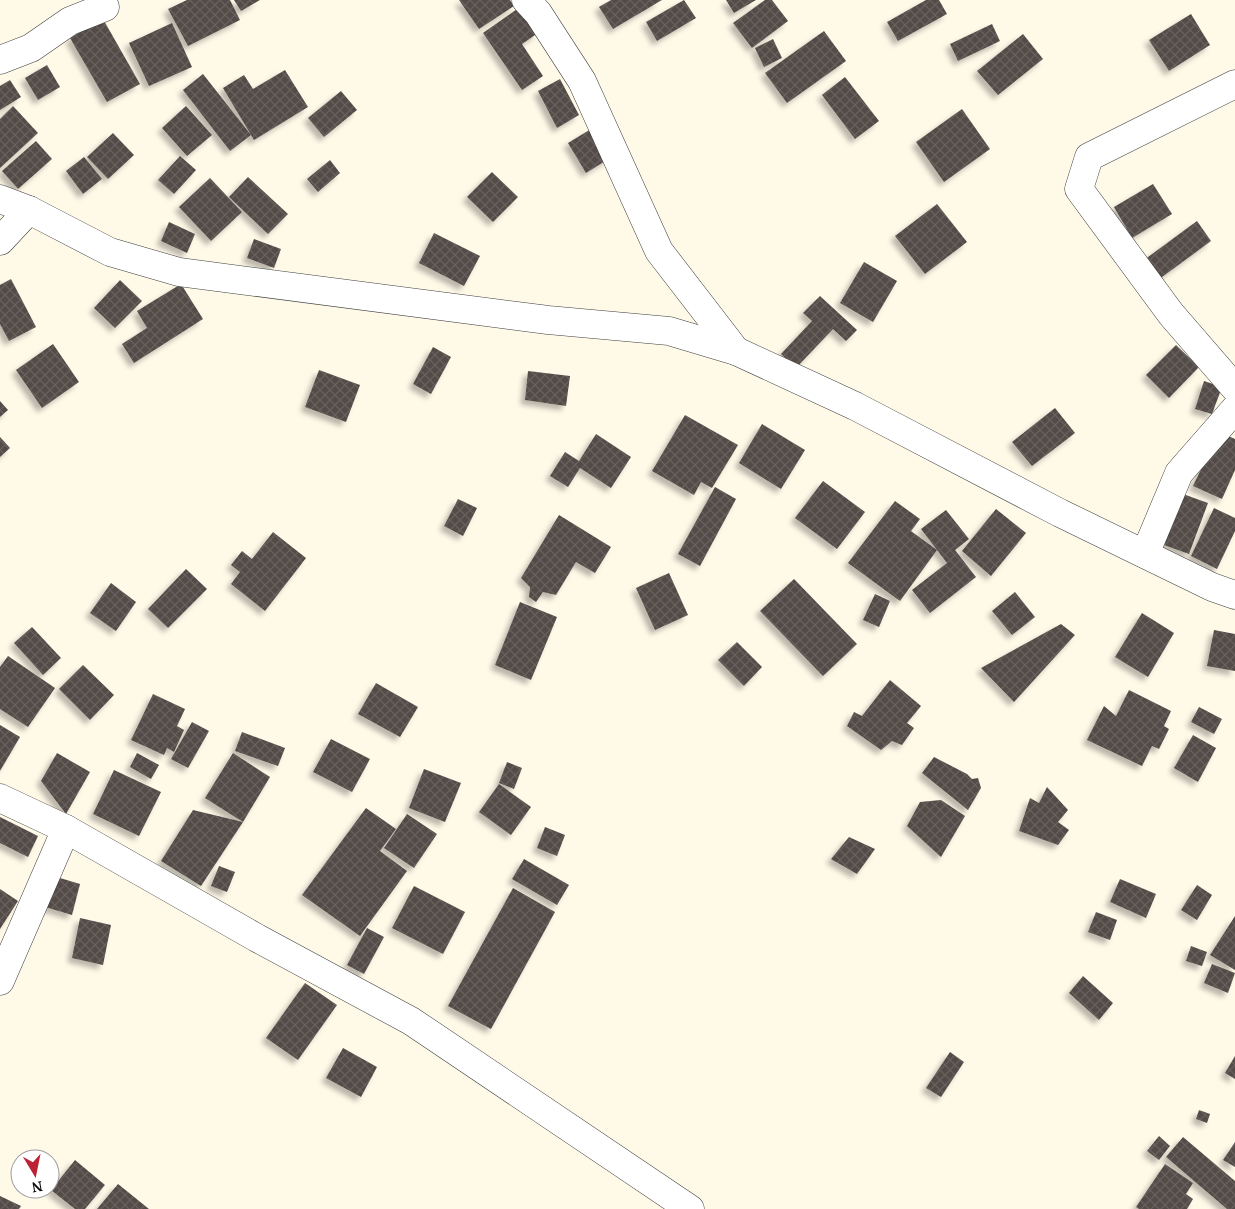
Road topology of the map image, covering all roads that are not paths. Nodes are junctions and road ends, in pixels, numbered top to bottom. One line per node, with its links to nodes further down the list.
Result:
1 (526, 0): 8 (street)
2 (105, 7): 3 (street)
3 (0, 60)
4 (1235, 84): 9 (street)
5 (0, 199): 6 (street)
6 (29, 210): 7 (street); 8 (street)
7 (0, 241)
8 (736, 351): 11 (street)
9 (1235, 388)
10 (1235, 409): 11 (street)
11 (1145, 554): 12 (street)
12 (1235, 595)
13 (0, 798): 14 (street)
14 (66, 829): 15 (street); 16 (street)
15 (0, 981)
16 (690, 1209)

